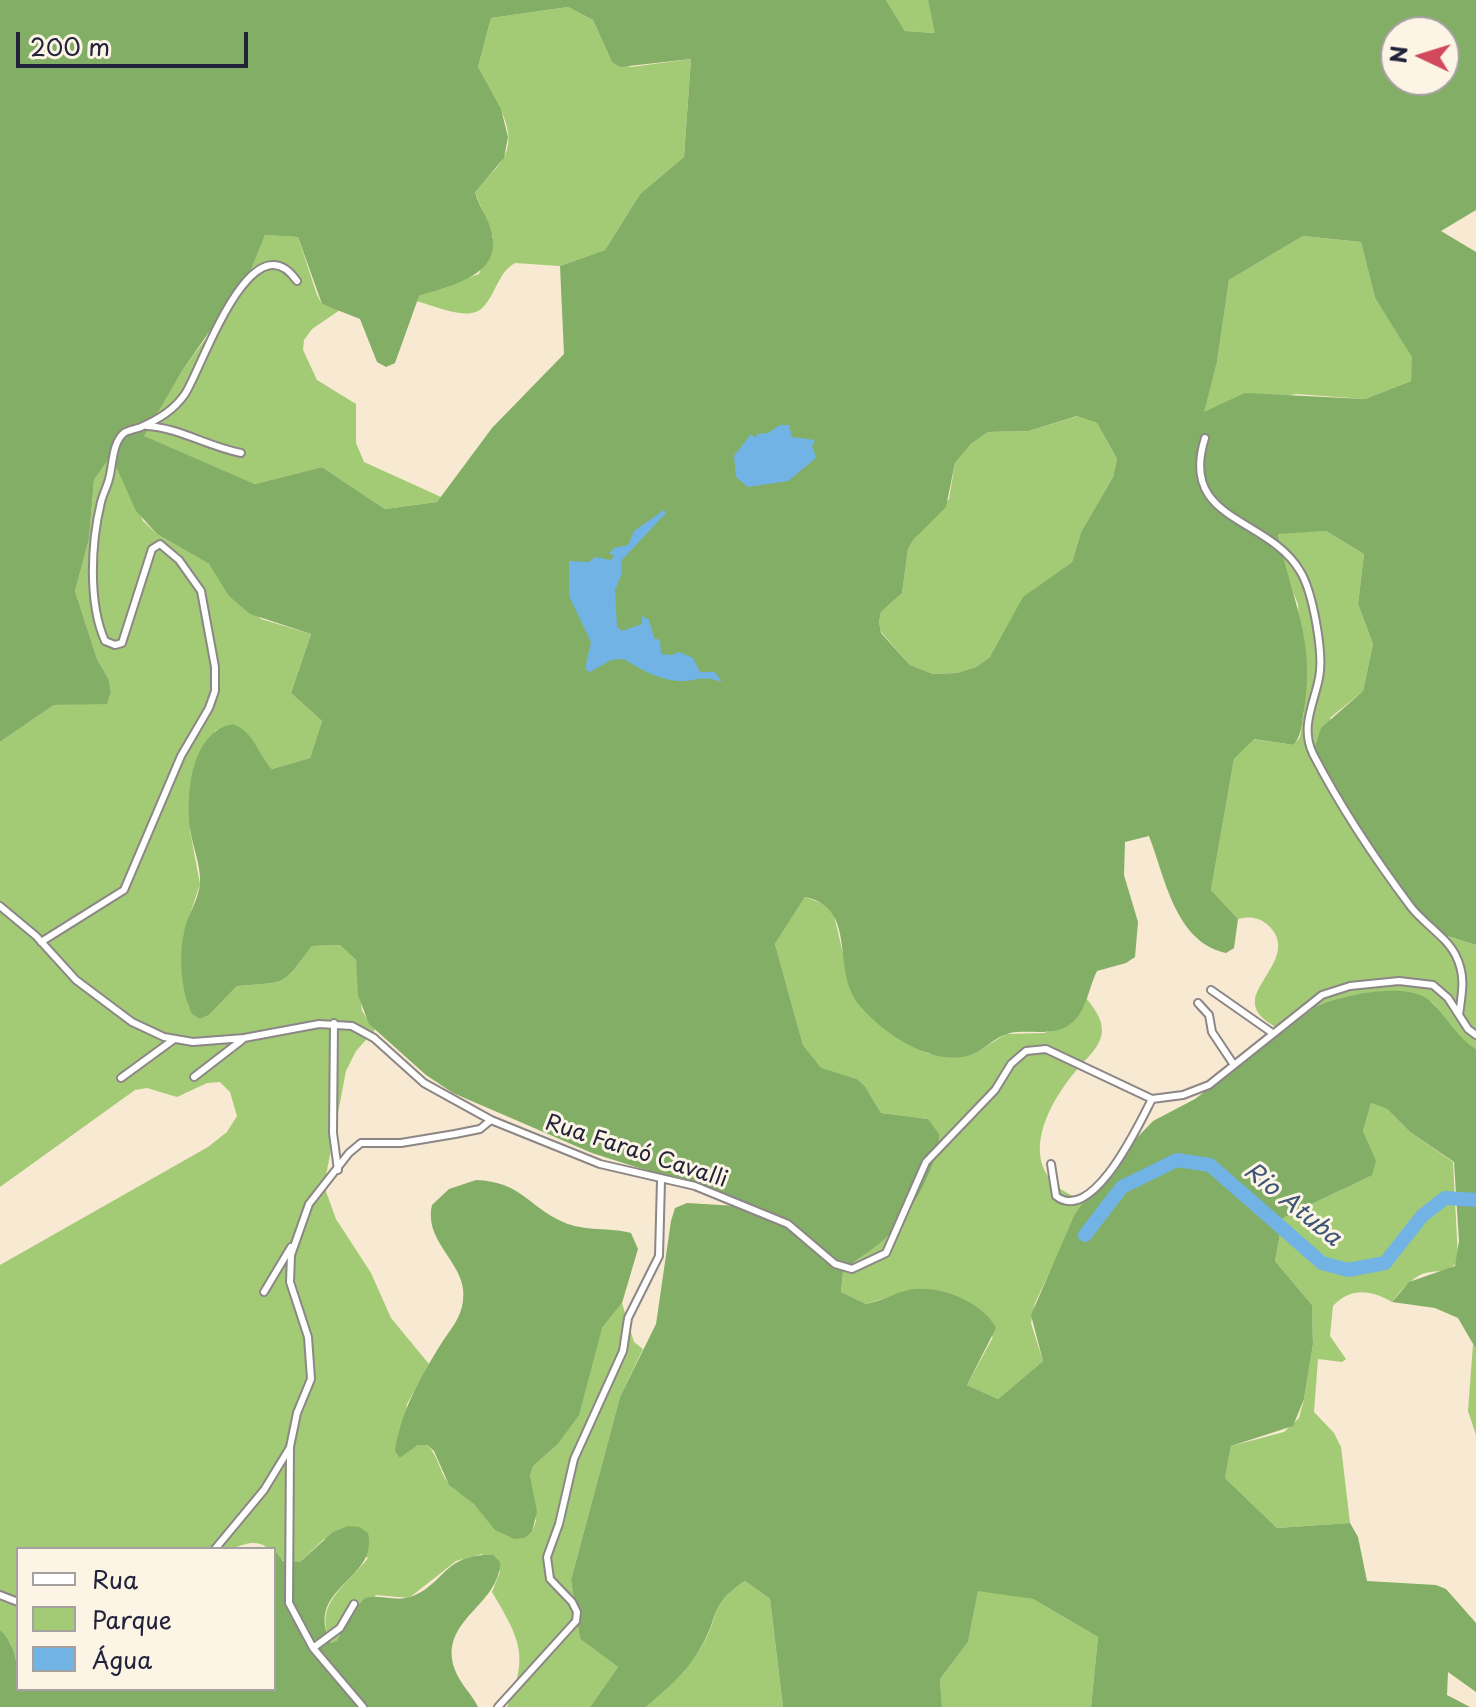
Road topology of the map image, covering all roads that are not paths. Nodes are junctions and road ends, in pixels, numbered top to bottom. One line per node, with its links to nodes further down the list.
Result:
1 (297, 281): 2 (street)
2 (143, 426): 4 (street); 6 (street)
3 (1205, 438): 9 (street)
4 (241, 453)
5 (0, 906): 6 (street, Rua Faraó Cavalli)
6 (41, 942): 14 (street, Rua Faraó Cavalli)
7 (1211, 990): 11 (street)
8 (1198, 1003): 15 (street)
9 (1459, 1015): 11 (street); 12 (street)
10 (334, 1023): 13 (street, Rua Faraó Cavalli); 19 (street, Rua Faraó Cavalli); 21 (street)
11 (1271, 1032): 15 (street)
12 (1476, 1035)
13 (244, 1038): 14 (street, Rua Faraó Cavalli); 16 (street)
14 (173, 1040): 17 (street)
15 (1234, 1065): 18 (street)
16 (194, 1077)
17 (121, 1078)
18 (1152, 1099): 20 (street); 22 (street, Rua Faraó Cavalli)
19 (491, 1120): 21 (street); 22 (street, Rua Faraó Cavalli)
20 (1051, 1164)
21 (338, 1170): 23 (street)
22 (661, 1180): 30 (street)
23 (297, 1236): 24 (street); 25 (street)
24 (264, 1292)
25 (290, 1447): 26 (street); 28 (street)
26 (217, 1547)
27 (354, 1604): 28 (street)
28 (313, 1648): 29 (street)
29 (363, 1707)
30 (498, 1707)

